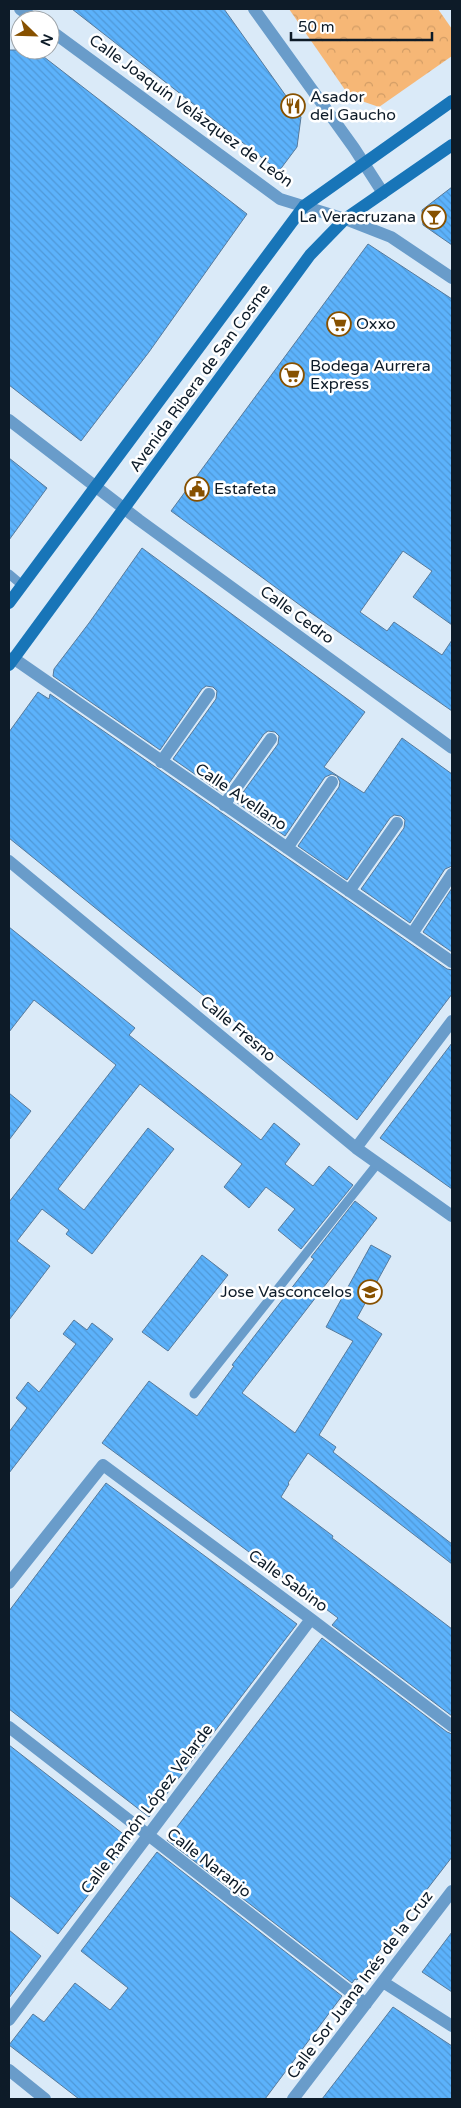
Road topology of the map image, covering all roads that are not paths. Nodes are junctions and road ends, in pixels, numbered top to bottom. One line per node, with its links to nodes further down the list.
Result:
1 (254, 9): 5 (street)
2 (60, 37): 7 (street, Calle Joaquín Velázquez de León)
3 (452, 101): 5 (main road, Avenida Ribera de San Cosme)
4 (452, 145): 6 (main road, Avenida Ribera de San Cosme)
5 (364, 163): 6 (street); 7 (main road, Avenida Ribera de San Cosme)
6 (383, 193): 8 (main road, Avenida Ribera de San Cosme)
7 (304, 206): 8 (street, Calle Joaquín Velázquez de León); 11 (main road, Avenida Ribera de San Cosme)
8 (345, 220): 9 (street, Calle Joaquín Velázquez de León); 12 (main road, Avenida Ribera de San Cosme)
9 (452, 278)
10 (9, 420): 11 (street, Calle Cedro)
11 (94, 487): 12 (street, Calle Cedro); 14 (main road, Avenida Ribera de San Cosme)
12 (123, 509): 16 (main road, Avenida Ribera de San Cosme); 19 (street, Calle Cedro)
13 (9, 574): 14 (lane)
14 (22, 585): 15 (main road, Avenida Ribera de San Cosme)
15 (9, 603)
16 (11, 662): 20 (street, Calle Avellano)
17 (209, 694): 20 (street)
18 (271, 739): 22 (street)
19 (452, 748)
20 (161, 762): 22 (street, Calle Avellano)
21 (332, 782): 24 (street)
22 (224, 805): 24 (street, Calle Avellano)
23 (397, 823): 27 (street)
24 (287, 848): 27 (street, Calle Avellano)
25 (9, 861): 31 (street, Calle Fresno)
26 (452, 874): 28 (street)
27 (349, 891): 28 (street, Calle Avellano)
28 (412, 934): 29 (street, Calle Avellano)
29 (452, 962)
30 (452, 1021): 31 (street)
31 (356, 1148): 32 (street, Calle Fresno)
32 (378, 1163): 33 (street, Calle Fresno); 34 (lane)
33 (452, 1216)
34 (194, 1394)
35 (9, 1583): 36 (street, Calle Sabino)
36 (311, 1619): 37 (street, Calle Sabino); 39 (street, Calle Ramón López Velarde)
37 (452, 1726)
38 (9, 1727): 39 (street, Calle Naranjo)
39 (147, 1835): 42 (street, Calle Naranjo); 43 (street, Calle Ramón López Velarde)
40 (452, 1891): 41 (street, Calle Sor Juana Inés de la Cruz)
41 (383, 1982): 42 (street, Calle Sor Juana Inés de la Cruz); 44 (street)
42 (366, 2004): 47 (street, Calle Sor Juana Inés de la Cruz)
43 (9, 2020)
44 (452, 2026)
45 (9, 2070): 46 (street)
46 (45, 2099)
47 (293, 2099)

